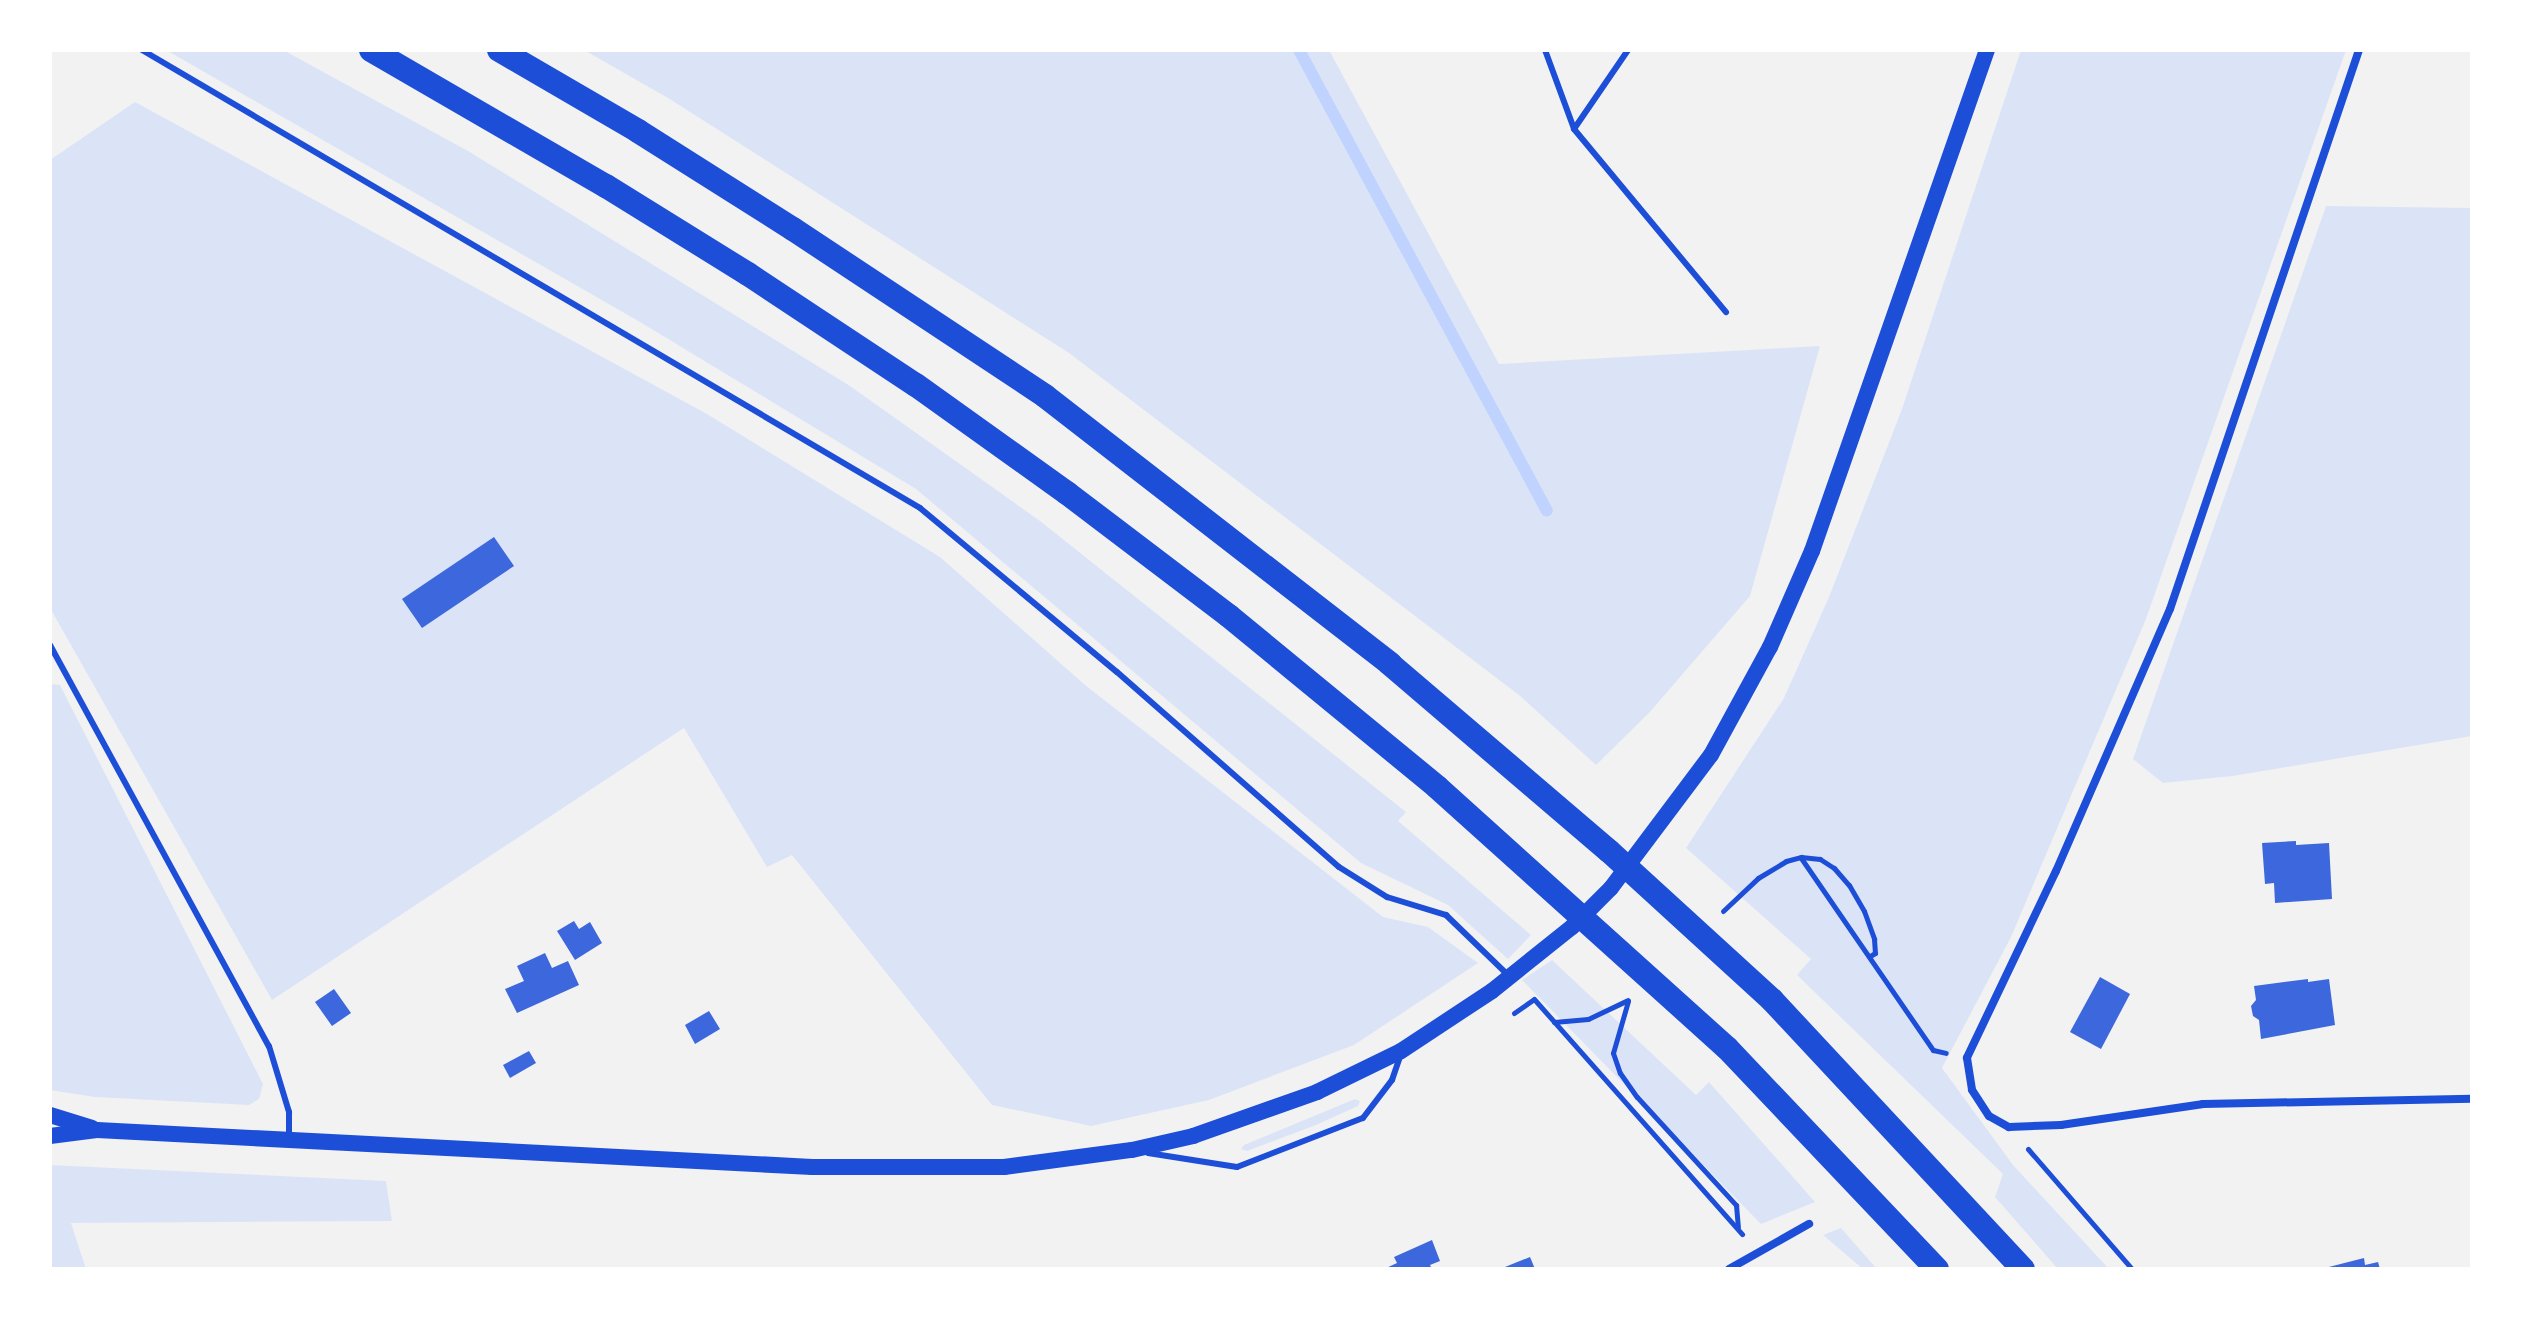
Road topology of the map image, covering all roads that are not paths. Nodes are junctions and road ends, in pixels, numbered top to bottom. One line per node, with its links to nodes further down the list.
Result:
1 (142, 50): 11 (lane)
2 (371, 50): 21 (highway)
3 (499, 50): 22 (highway)
4 (1545, 50): 8 (lane)
5 (1628, 50): 8 (lane)
6 (1987, 50): 11 (main road)
7 (2359, 50): 13 (street)
8 (1574, 129): 9 (lane)
9 (1726, 312)
10 (50, 645): 17 (lane)
11 (1510, 977): 12 (main road)
12 (1401, 1051): 18 (main road); 18 (lane)
13 (2472, 1099)
14 (50, 1115): 15 (main road)
15 (97, 1130): 16 (main road); 17 (main road)
16 (50, 1136)
17 (289, 1139): 18 (main road)
18 (1132, 1150)
19 (1809, 1224): 20 (street)
20 (1729, 1269)
21 (1937, 1269)
22 (2023, 1269)

